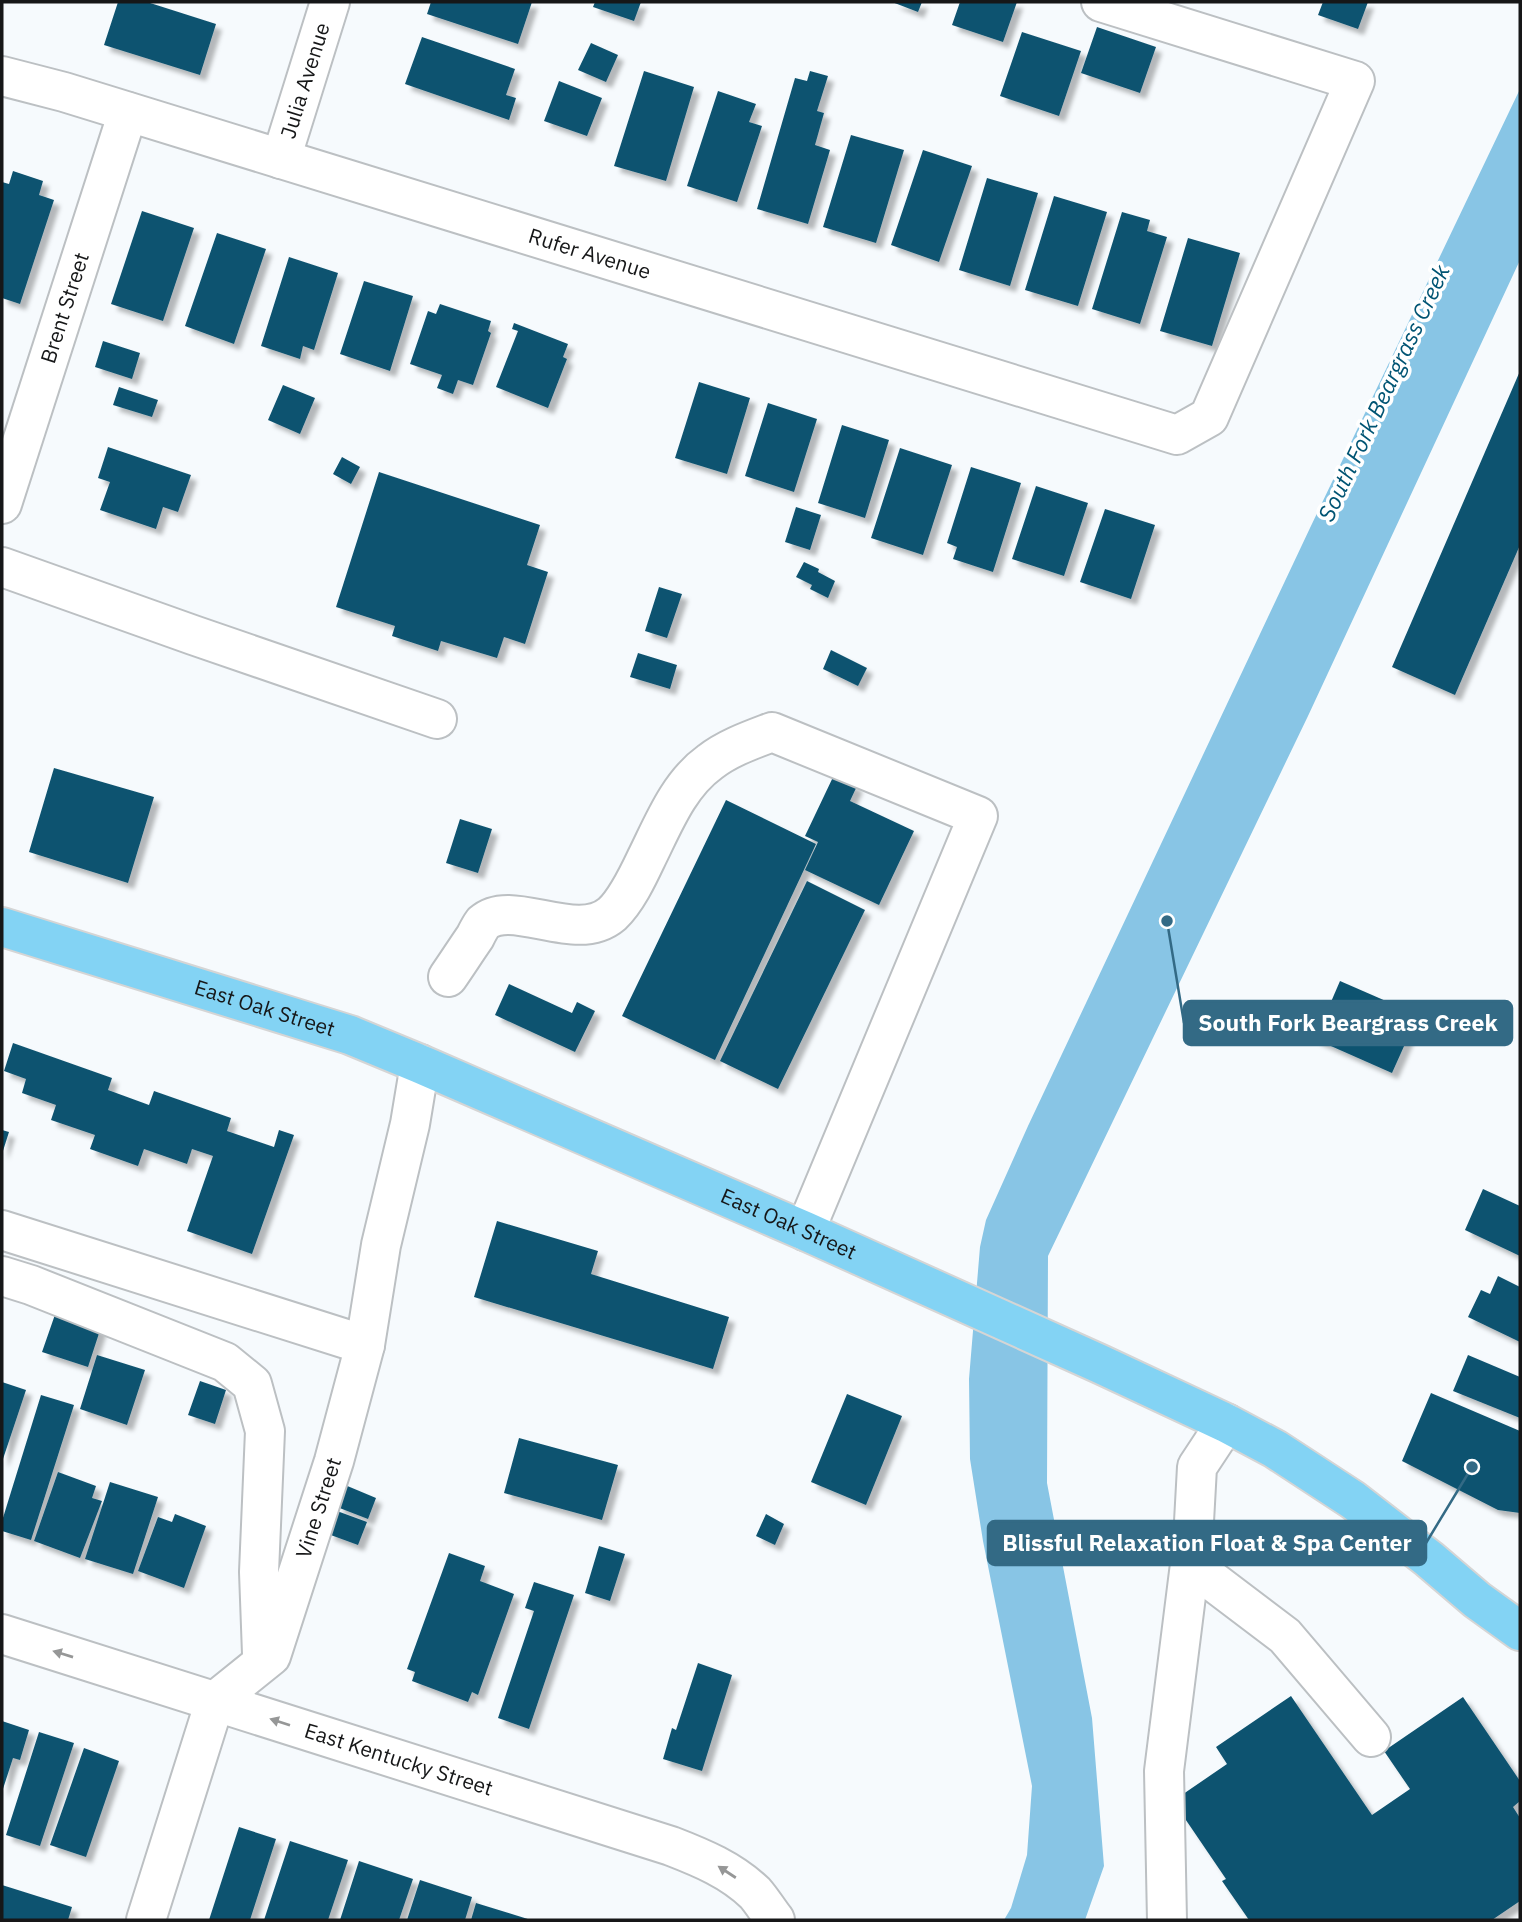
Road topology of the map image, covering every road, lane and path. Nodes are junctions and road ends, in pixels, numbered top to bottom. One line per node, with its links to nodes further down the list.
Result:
1 (330, 2): 5 (street, Julia Avenue)
2 (1101, 2): 5 (street, Rufer Avenue)
3 (2, 76): 4 (street, Rufer Avenue)
4 (128, 113): 5 (street, Rufer Avenue); 6 (street, Brent Street)
5 (281, 159)
6 (11, 444): 7 (street, Brent Street)
7 (2, 504)
8 (2, 567): 9 (street)
9 (437, 719)
10 (2, 927): 12 (main road, East Oak Street)
11 (448, 977): 14 (street)
12 (420, 1064): 14 (main road, East Oak Street); 16 (street, Vine Street)
13 (2, 1230): 16 (street)
14 (805, 1231): 17 (main road, East Oak Street)
15 (2, 1276): 21 (street)
16 (365, 1345): 21 (street, Vine Street)
17 (1226, 1423): 18 (street); 19 (main road, East Oak Street)
18 (1190, 1564): 23 (street); 26 (street)
19 (1520, 1631)
20 (2, 1634): 22 (street, East Kentucky Street, one-way to 20)
21 (262, 1663): 22 (street, Vine Street)
22 (215, 1701): 24 (street); 25 (street, East Kentucky Street, one-way to 22)
23 (1371, 1737)
24 (146, 1920)
25 (775, 1920)
26 (1167, 1920)

